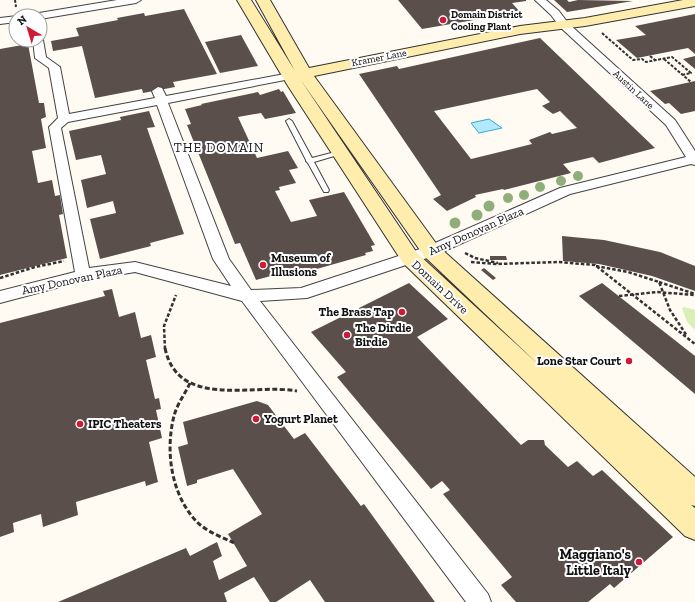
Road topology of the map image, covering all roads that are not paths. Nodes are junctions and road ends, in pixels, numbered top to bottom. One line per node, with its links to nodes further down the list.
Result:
1 (136, 0): 6 (street)
2 (244, 0): 9 (street, Domain Drive)
3 (263, 0): 9 (street, Domain Drive)
4 (540, 0): 7 (street, Austin Lane)
5 (695, 2): 7 (street, Kramer Lane)
6 (48, 15)
7 (564, 25): 9 (street, Kramer Lane); 15 (street, Austin Lane)
8 (39, 48): 11 (street)
9 (297, 74): 10 (street, Kramer Lane); 13 (street, Domain Drive); 17 (street, Domain Drive)
10 (160, 96): 11 (street, Kramer Lane); 19 (street)
11 (64, 119): 18 (street)
12 (288, 121): 14 (lane)
13 (339, 153): 14 (lane); 17 (street, Domain Drive)
14 (309, 160): 16 (lane)
15 (694, 160): 17 (street, Amy Donovan Plaza)
16 (326, 190)
17 (421, 255): 19 (street, Amy Donovan Plaza); 21 (street, Domain Drive); 22 (street, Domain Drive)
18 (83, 275): 19 (street, Amy Donovan Plaza); 20 (street, Amy Donovan Plaza)
19 (246, 296): 23 (street)
20 (0, 297)
21 (695, 494)
22 (695, 526)
23 (480, 602)

